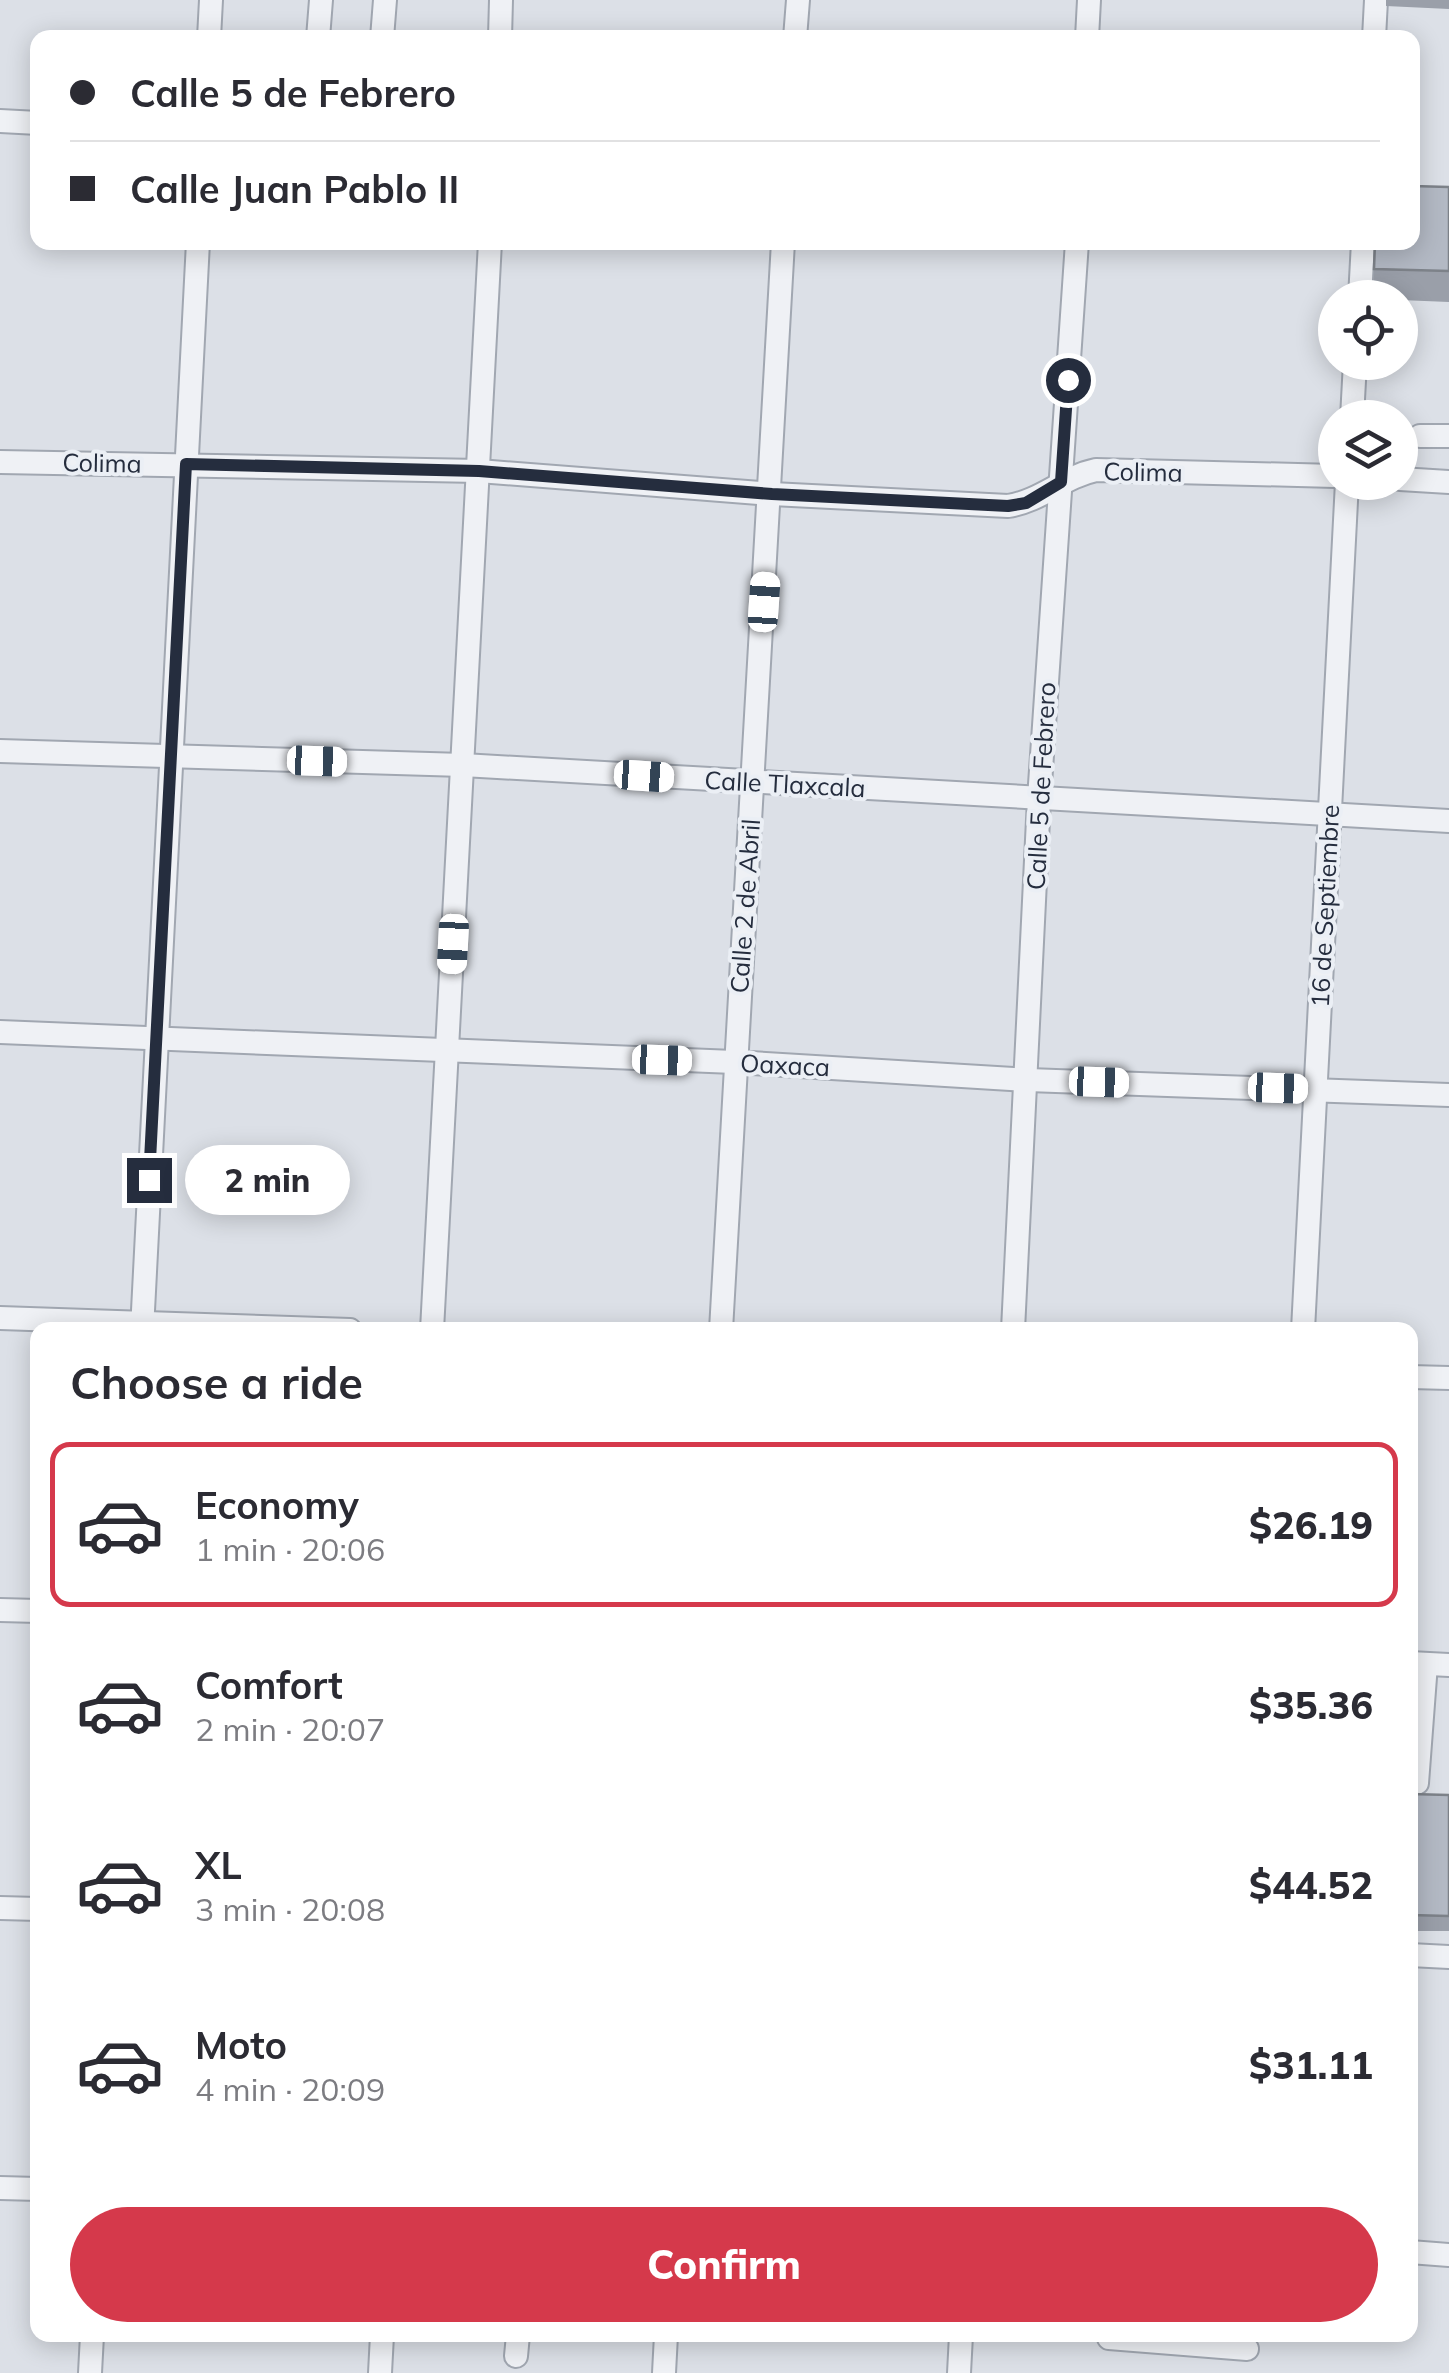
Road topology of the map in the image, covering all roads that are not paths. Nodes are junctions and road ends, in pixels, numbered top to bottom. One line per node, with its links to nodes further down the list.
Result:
1 (211, 0): 8 (street)
2 (321, 0): 9 (street)
3 (384, 0): 10 (street)
4 (502, 0): 11 (street)
5 (798, 0): 12 (street)
6 (1089, 0): 13 (street)
7 (1376, 0): 14 (street)
8 (209, 30)
9 (319, 30)
10 (382, 30)
11 (500, 30)
12 (796, 30)
13 (1087, 30)
14 (1374, 30)
15 (0, 121): 16 (street)
16 (30, 123)
17 (198, 250): 26 (street)
18 (490, 250): 27 (street)
19 (783, 250): 32 (street, Calle 2 de Abril)
20 (1076, 250): 30 (street, Calle 5 de Febrero)
21 (1363, 250): 22 (street)
22 (1361, 280)
23 (1420, 436): 24 (street)
24 (1449, 436)
25 (0, 462): 26 (street, Colima)
26 (186, 464): 27 (street, Colima); 35 (street)
27 (479, 471): 32 (street, Colima); 36 (street)
28 (1318, 476): 30 (street, Colima)
29 (1418, 480): 31 (street)
30 (1061, 482): 32 (street, Colima); 38 (street, Calle 5 de Febrero)
31 (1449, 482)
32 (772, 494): 37 (street, Calle 2 de Abril)
33 (1347, 500): 39 (street, 16 de Septiembre)
34 (0, 751): 35 (street, Calle Tlaxcala)
35 (171, 758): 36 (street, Calle Tlaxcala); 42 (street)
36 (463, 764): 37 (street, Calle Tlaxcala); 43 (street)
37 (753, 782): 38 (street, Calle Tlaxcala); 44 (street, Calle 2 de Abril)
38 (1039, 800): 39 (street, Calle Tlaxcala); 45 (street, Calle 5 de Febrero)
39 (1330, 816): 40 (street, Calle Tlaxcala); 46 (street, 16 de Septiembre)
40 (1449, 821)
41 (0, 1032): 42 (street, Oaxaca)
42 (156, 1040): 43 (street, Oaxaca); 50 (street)
43 (448, 1052): 44 (street, Oaxaca); 51 (street)
44 (734, 1062): 45 (street, Oaxaca); 52 (street, Calle 2 de Abril)
45 (1028, 1080): 46 (street, Oaxaca); 53 (street, Calle 5 de Febrero)
46 (1314, 1088): 47 (street, Oaxaca); 54 (street, 16 de Septiembre)
47 (1449, 1095)
48 (0, 1318): 49 (street)
49 (81, 1322)
50 (142, 1322)
51 (432, 1322)
52 (721, 1322)
53 (1013, 1322)
54 (1303, 1322)
55 (1418, 1377): 56 (street)
56 (1449, 1378)
57 (0, 1610): 58 (street)
58 (30, 1611)
59 (1428, 1664): 60 (street)
60 (1418, 1773)
61 (0, 1908): 62 (street)
62 (30, 1909)
63 (1418, 1956): 64 (street)
64 (1449, 1957)
65 (0, 2188): 66 (street)
66 (30, 2189)
67 (1418, 2253): 68 (street)
68 (1449, 2255)
69 (92, 2342): 75 (street)
70 (382, 2342): 76 (street)
71 (666, 2342): 77 (street)
72 (960, 2342): 78 (street)
73 (1148, 2342): 74 (street)
74 (1247, 2352)
75 (90, 2373)
76 (380, 2373)
77 (664, 2373)
78 (958, 2373)

